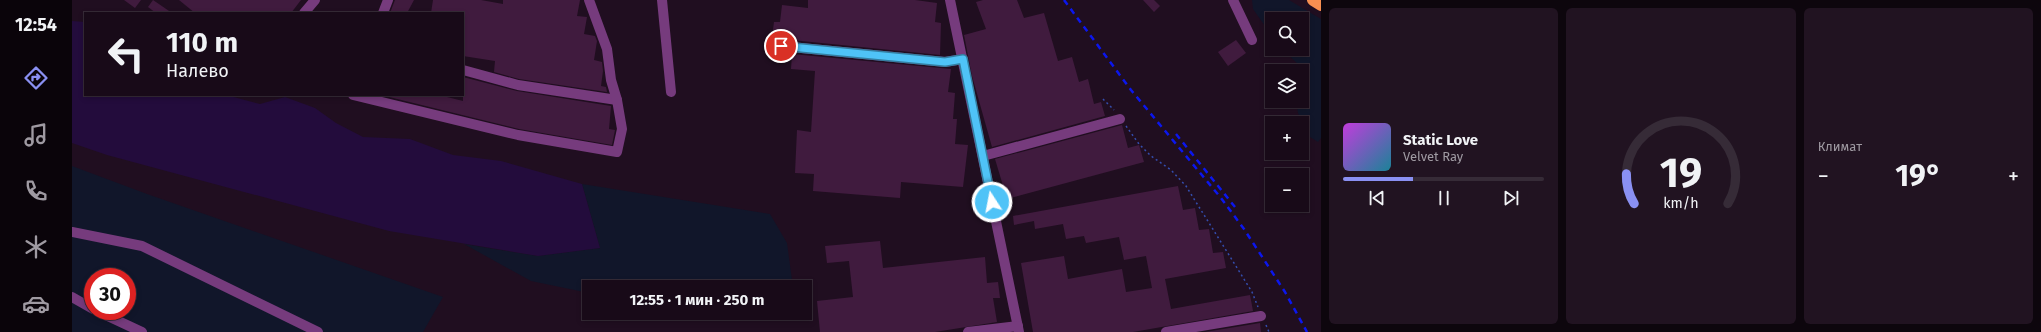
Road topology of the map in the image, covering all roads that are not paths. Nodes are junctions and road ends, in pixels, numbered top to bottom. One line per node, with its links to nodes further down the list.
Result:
1 (315, 0): 9 (street)
2 (388, 0): 10 (street)
3 (589, 0): 17 (street)
4 (662, 0): 15 (street)
5 (950, 0): 13 (street)
6 (1233, 0): 11 (street)
7 (1313, 0): 8 (highway)
8 (1321, 6)
9 (305, 12)
10 (383, 12)
11 (1252, 40)
12 (781, 46): 13 (street)
13 (963, 59): 19 (street)
14 (464, 70): 17 (street)
15 (671, 92)
16 (357, 96): 17 (street)
17 (617, 100)
18 (1120, 119): 19 (street)
19 (983, 156): 25 (street)
20 (72, 232): 27 (street)
21 (72, 297): 22 (street)
22 (84, 304)
23 (1261, 316): 29 (street)
24 (116, 320): 26 (street)
25 (1018, 329): 28 (street)
26 (142, 332)
27 (318, 332)
28 (968, 332)
29 (1166, 332)

